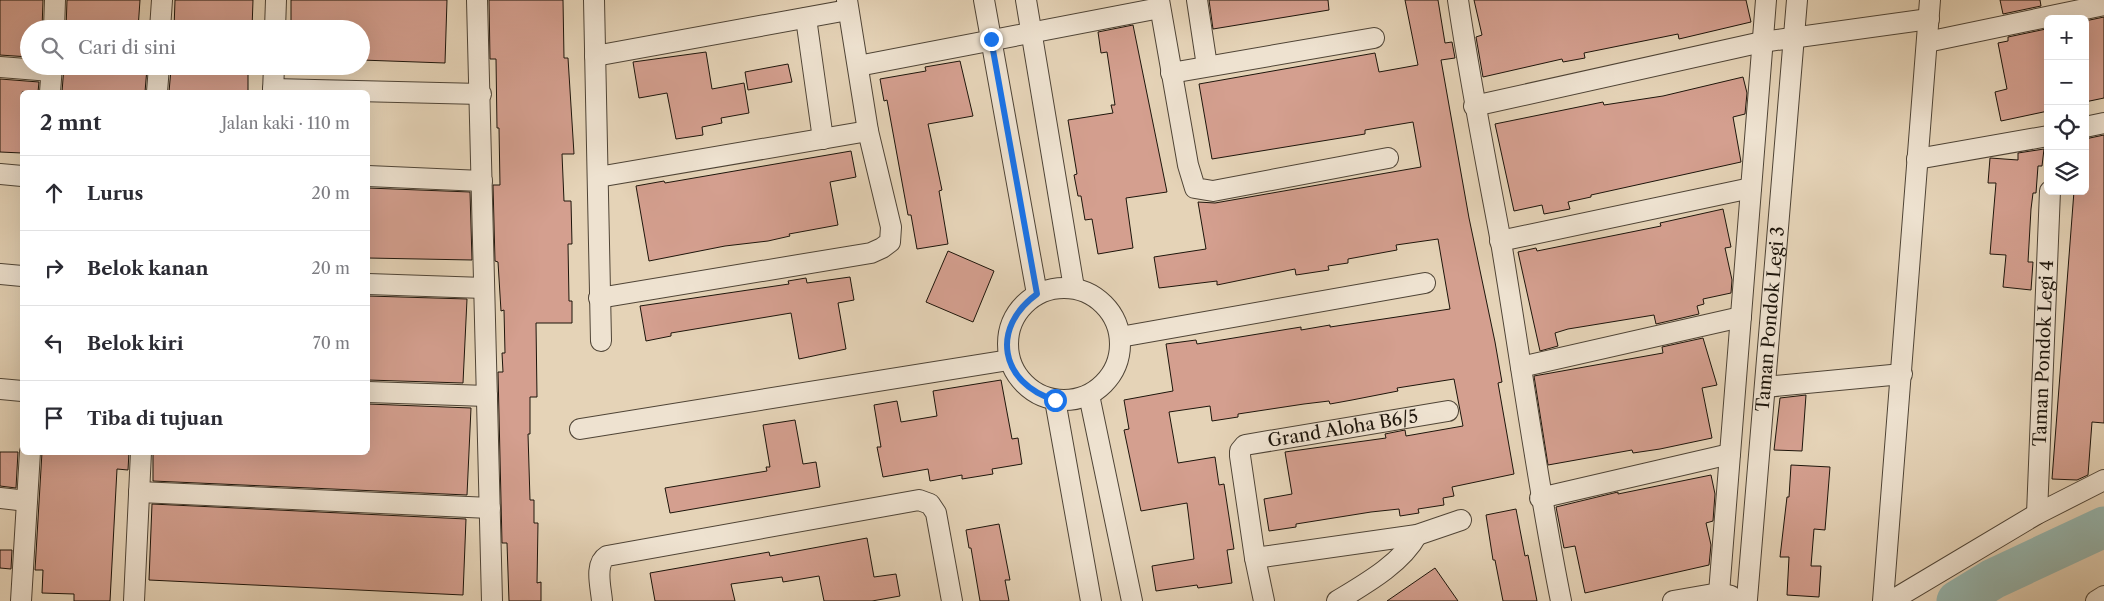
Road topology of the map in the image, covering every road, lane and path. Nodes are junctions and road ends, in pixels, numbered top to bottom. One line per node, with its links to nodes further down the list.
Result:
1 (55, 0): 17 (street)
2 (162, 0): 18 (street)
3 (276, 0): 19 (street)
4 (477, 0): 39 (street)
5 (594, 0): 26 (street)
6 (984, 0): 23 (street)
7 (1026, 0): 20 (street)
8 (1197, 0): 28 (street)
9 (1458, 0): 40 (street)
10 (1766, 0): 24 (street, Taman Pondok Legi 3)
11 (1797, 0): 22 (street, Taman Pondok Legi 3)
12 (1160, 4): 20 (street); 31 (street)
13 (848, 5): 16 (street); 27 (street)
14 (2104, 5): 25 (street)
15 (1930, 10): 22 (street); 25 (street)
16 (806, 18): 26 (street); 45 (street)
17 (54, 20)
18 (161, 20)
19 (275, 20)
20 (1031, 32): 23 (street); 61 (street)
21 (1374, 38): 28 (street)
22 (1794, 38): 24 (street); 70 (street, Taman Pondok Legi 3)
23 (991, 39): 27 (street); 62 (street)
24 (1762, 42): 40 (street); 53 (street, Taman Pondok Legi 3)
25 (1927, 42): 47 (street)
26 (595, 56): 51 (street)
27 (858, 66): 43 (street)
28 (1207, 66): 31 (street)
29 (0, 67): 30 (street)
30 (20, 67)
31 (1171, 73): 46 (street)
32 (51, 75): 35 (street)
33 (159, 75): 36 (street)
34 (274, 75): 37 (street)
35 (50, 90)
36 (158, 90)
37 (273, 90)
38 (370, 92): 39 (street)
39 (481, 94): 52 (street)
40 (1474, 106): 55 (street)
41 (2104, 123): 42 (street)
42 (2089, 126)
43 (868, 131): 45 (street); 63 (street)
44 (2044, 137): 47 (street)
45 (823, 139): 51 (street)
46 (1388, 158)
47 (1917, 159): 69 (street)
48 (0, 174): 49 (street)
49 (20, 176)
50 (370, 176): 52 (street)
51 (598, 177): 63 (street)
52 (482, 181): 60 (street)
53 (1751, 188): 55 (street); 64 (street, Taman Pondok Legi 3)
54 (2050, 195): 88 (street, Taman Pondok Legi 4)
55 (1500, 241): 68 (street)
56 (0, 274): 57 (street)
57 (20, 276)
58 (1424, 283): 65 (street)
59 (370, 284): 60 (street)
60 (484, 288): 75 (street)
61 (1074, 288): 62 (street); 65 (street)
62 (1037, 294): 67 (street)
63 (599, 298): 66 (street)
64 (1741, 317): 68 (street, Taman Pondok Legi 3); 79 (street, Taman Pondok Legi 3)
65 (1120, 337): 74 (street)
66 (601, 341)
67 (1009, 360): 76 (street); 78 (street)
68 (1521, 367): 85 (street)
69 (1902, 374): 70 (street); 106 (street)
70 (1765, 387): 94 (street, Taman Pondok Legi 3)
71 (0, 389): 72 (street)
72 (20, 391)
73 (370, 392): 75 (street)
74 (1089, 395): 76 (street); 101 (street)
75 (487, 396): 87 (street)
76 (1055, 400): 100 (street)
77 (1448, 411): 91 (street, Grand Aloha B6/5)
78 (580, 429)
79 (1730, 454): 85 (street); 92 (street, Taman Pondok Legi 3)
80 (30, 455): 86 (street)
81 (141, 455): 83 (street)
82 (2104, 480): 88 (street)
83 (139, 492): 87 (street); 96 (street)
84 (0, 498): 86 (street)
85 (1540, 498): 104 (street)
86 (27, 501): 95 (street)
87 (490, 508): 97 (street)
88 (2037, 514): 107 (street)
89 (1461, 520): 90 (street)
90 (1416, 535): 91 (street); 103 (street)
91 (1255, 558): 102 (street)
92 (1719, 593): 94 (street, Taman Pondok Legi 3); 105 (street, Taman Pondok Legi 3)
93 (2104, 596): 108 (street)
94 (1749, 600)
95 (22, 601)
96 (134, 601)
97 (492, 601)
98 (602, 601): 99 (street)
99 (952, 601)
100 (1091, 601)
101 (1132, 601)
102 (1264, 601)
103 (1337, 601)
104 (1561, 601)
105 (1674, 601)
106 (1882, 601)
107 (1891, 601)
108 (2096, 601)

